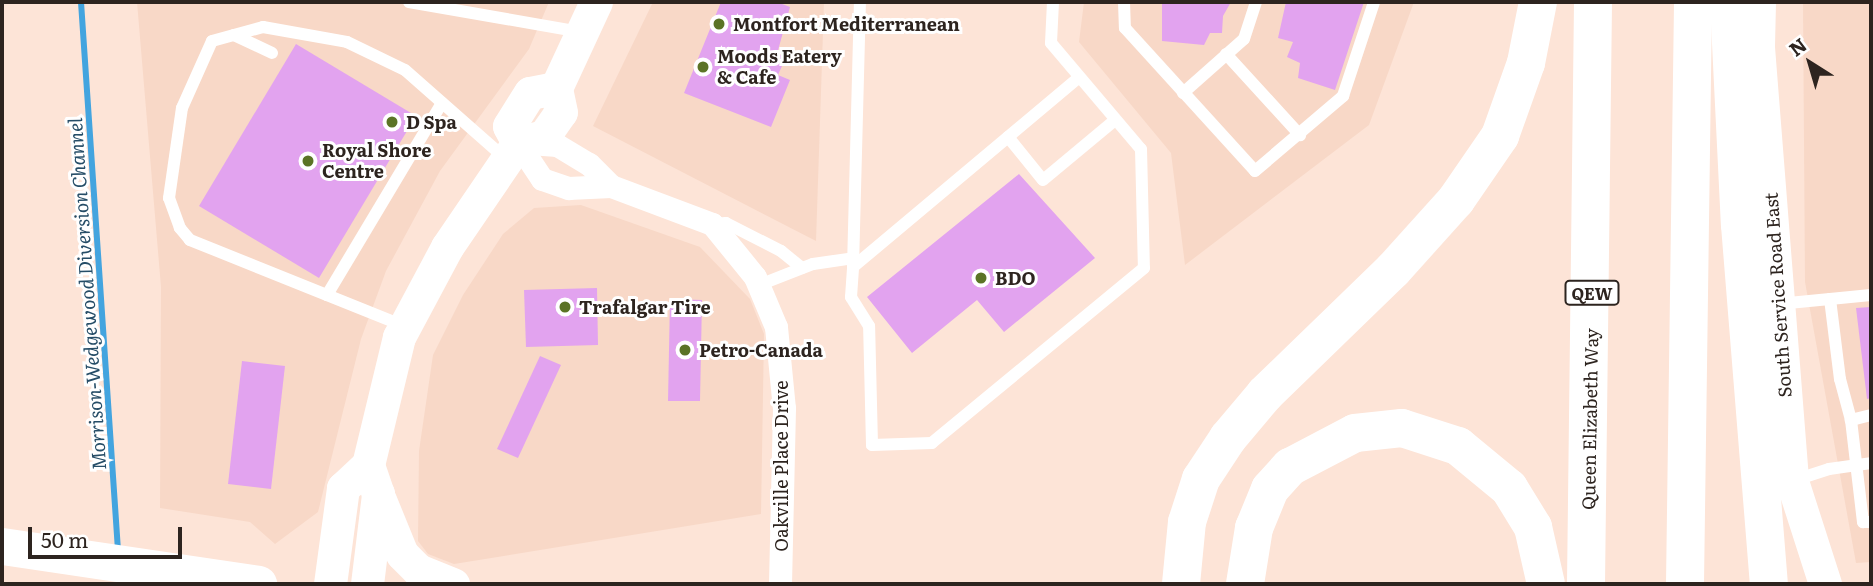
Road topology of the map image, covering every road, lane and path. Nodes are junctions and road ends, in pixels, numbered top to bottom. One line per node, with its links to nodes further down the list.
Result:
1 (409, 2): 13 (lane)
2 (596, 2): 13 (main road)
3 (860, 2): 26 (lane)
4 (1053, 2): 17 (lane)
5 (1124, 2): 18 (lane)
6 (1255, 2): 16 (lane)
7 (1374, 2): 21 (lane)
8 (1538, 2): 42 (highway)
9 (1593, 2): 50 (highway, Queen Elizabeth Way / QEW)
10 (1693, 2): 51 (highway)
11 (1729, 2): 52 (highway)
12 (1759, 2): 32 (main road, South Service Road East)
13 (582, 32): 23 (main road)
14 (234, 35): 15 (lane); 19 (lane); 29 (lane)
15 (272, 53)
16 (1226, 54): 18 (lane); 21 (lane)
17 (1078, 78): 20 (lane); 22 (lane)
18 (1184, 93): 21 (lane)
19 (442, 103): 23 (lane); 29 (lane)
20 (1115, 120): 22 (lane); 26 (lane)
21 (1300, 135)
22 (1008, 137): 26 (lane)
23 (513, 151): 24 (street); 24 (street); 33 (main road)
24 (611, 186): 25 (street)
25 (712, 224): 27 (lane); 28 (street, Oakville Place Drive)
26 (853, 263): 27 (lane)
27 (802, 268): 28 (lane)
28 (759, 285): 47 (street, Oakville Place Drive)
29 (327, 295): 33 (lane)
30 (1871, 295): 31 (lane)
31 (1830, 299): 32 (lane); 35 (lane)
32 (1778, 304): 39 (main road, South Service Road East)
33 (404, 326): 38 (main road)
34 (1871, 415): 35 (lane)
35 (1851, 421): 37 (lane)
36 (1871, 463): 37 (lane)
37 (1856, 464): 39 (lane); 40 (lane)
38 (373, 479): 44 (main road); 45 (main road); 46 (main road)
39 (1792, 481): 53 (main road, South Service Road East)
40 (1871, 522)
41 (2, 546): 43 (main road)
42 (1180, 583)
43 (258, 584)
44 (330, 584)
45 (368, 584)
46 (453, 584)
47 (780, 584)
48 (1245, 584): 49 (highway)
49 (1546, 584)
50 (1586, 584)
51 (1685, 584)
52 (1769, 584)
53 (1825, 584)

